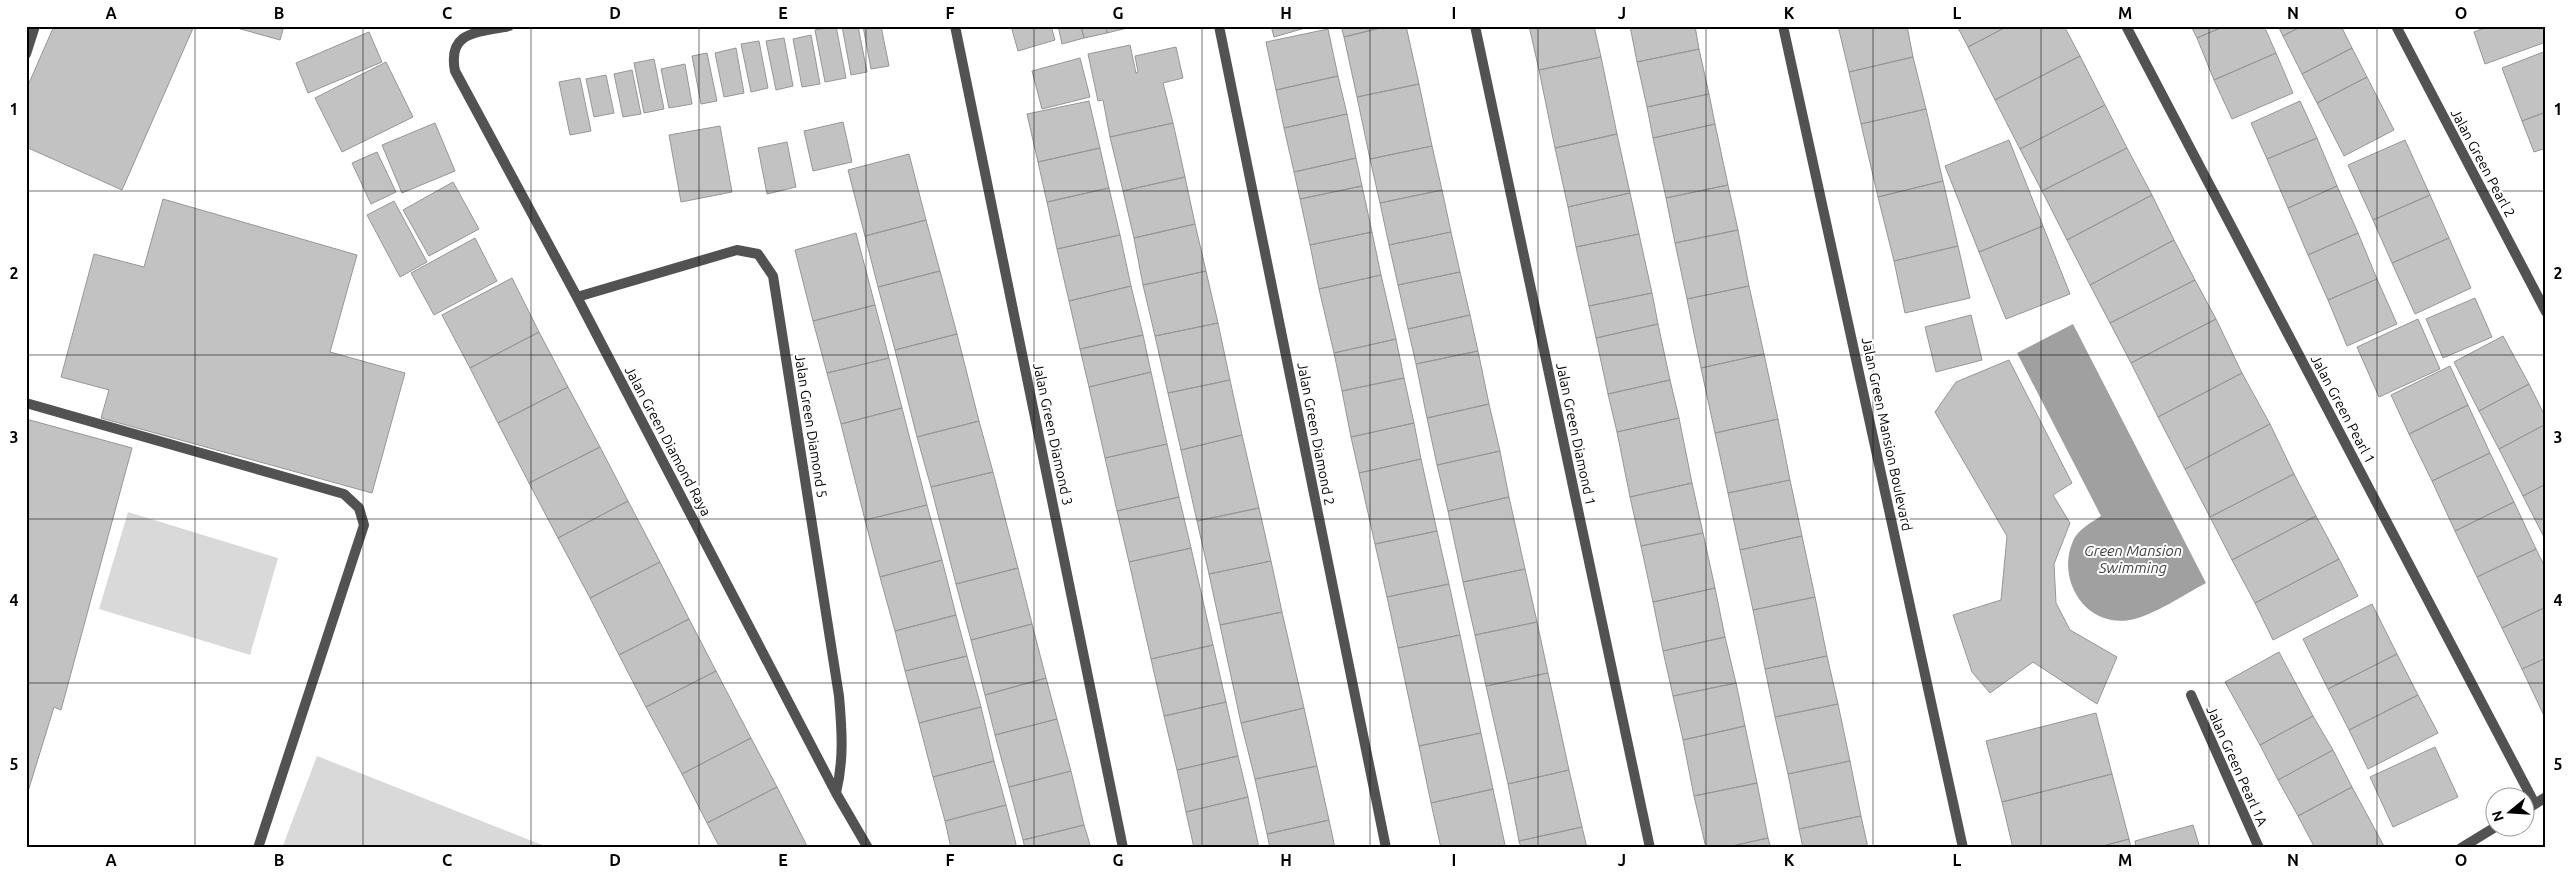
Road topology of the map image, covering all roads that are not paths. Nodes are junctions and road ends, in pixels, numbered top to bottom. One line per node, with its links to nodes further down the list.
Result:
1 (35, 26): 9 (street)
2 (509, 26): 10 (street, Jalan Green Diamond Raya)
3 (955, 26): 20 (street, Jalan Green Diamond 3)
4 (1219, 26): 21 (street, Jalan Green Diamond 2)
5 (1475, 26): 22 (street, Jalan Green Diamond 1)
6 (1783, 26): 23 (street, Jalan Green Mansion Boulevard)
7 (2126, 26): 16 (street, Jalan Green Pearl 1)
8 (2396, 26): 11 (street, Jalan Green Pearl 2)
9 (26, 54)
10 (577, 297): 14 (street, Jalan Green Diamond Raya); 14 (street, Jalan Green Diamond 5)
11 (2546, 312)
12 (26, 403): 18 (street)
13 (2191, 695): 24 (street, Jalan Green Pearl 1A)
14 (836, 793): 19 (street, Jalan Green Diamond Raya)
15 (2546, 797): 16 (street)
16 (2535, 804)
17 (2484, 834): 25 (street)
18 (258, 848)
19 (868, 848)
20 (1123, 848)
21 (1386, 848)
22 (1650, 848)
23 (1964, 848)
24 (2259, 848)
25 (2461, 848)

